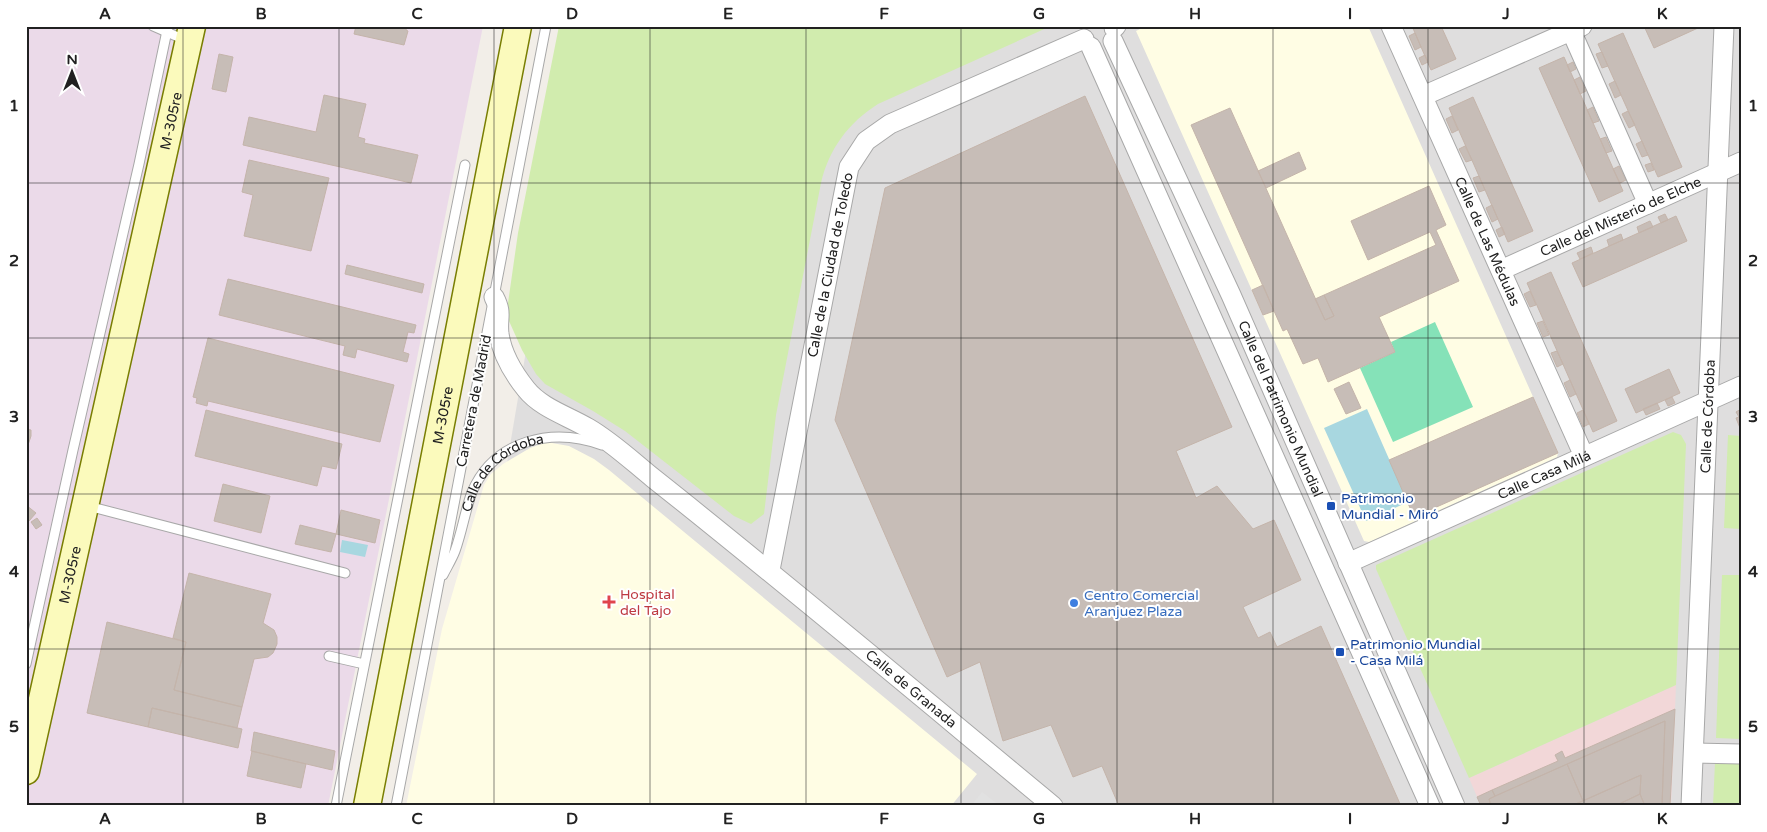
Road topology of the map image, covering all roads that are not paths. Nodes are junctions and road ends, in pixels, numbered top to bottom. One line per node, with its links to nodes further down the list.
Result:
1 (153, 26): 8 (lane)
2 (518, 26): 35 (main road, M-305re)
3 (546, 26): 16 (lane, Carretera de Madrid)
4 (1391, 26): 10 (street, Calle de Las Médulas)
5 (1724, 26): 13 (street, Calle de Córdoba)
6 (1574, 28): 10 (street); 14 (street)
7 (1114, 30): 9 (street, Calle de la Ciudad de Toledo); 23 (street, Calle del Patrimonio Mundial)
8 (179, 31): 20 (main road, M-305re)
9 (1086, 33): 25 (street, Calle de la Ciudad de Toledo); 38 (street, Calle del Patrimonio Mundial)
10 (1423, 96): 15 (street, Calle de Las Médulas)
11 (1741, 162): 13 (street, Calle del Misterio de Elche)
12 (465, 164): 30 (lane)
13 (1718, 172): 14 (street, Calle del Misterio de Elche); 18 (street, Calle de Córdoba)
14 (1648, 204): 15 (street, Calle del Misterio de Elche)
15 (1500, 270): 21 (street, Calle de Las Médulas)
16 (494, 297): 19 (street, Calle de Córdoba); 27 (lane, Carretera de Madrid)
17 (1741, 386): 18 (street, Calle Casa Milá)
18 (1710, 399): 21 (street, Calle Casa Milá); 31 (street, Calle de Córdoba)
19 (620, 451): 25 (street, Calle de Córdoba); 27 (lane, Calle de Córdoba)
20 (85, 452): 22 (main road, M-305re); 24 (lane)
21 (1584, 456): 23 (street, Calle Casa Milá)
22 (86, 505): 24 (main road, M-305re); 26 (lane)
23 (1348, 563): 39 (street, Calle del Patrimonio Mundial)
24 (60, 566): 29 (lane); 33 (main road, M-305re)
25 (770, 570): 37 (street, Calle de Granada)
26 (345, 572)
27 (438, 584): 36 (lane, Carretera de Madrid)
28 (329, 656): 30 (lane)
29 (26, 664)
30 (364, 664): 34 (lane)
31 (1694, 753): 32 (street); 40 (street, Calle de Córdoba)
32 (1741, 754)
33 (26, 771)
34 (336, 806)
35 (366, 806)
36 (396, 806)
37 (1053, 806)
38 (1430, 806)
39 (1455, 806)
40 (1691, 806)

